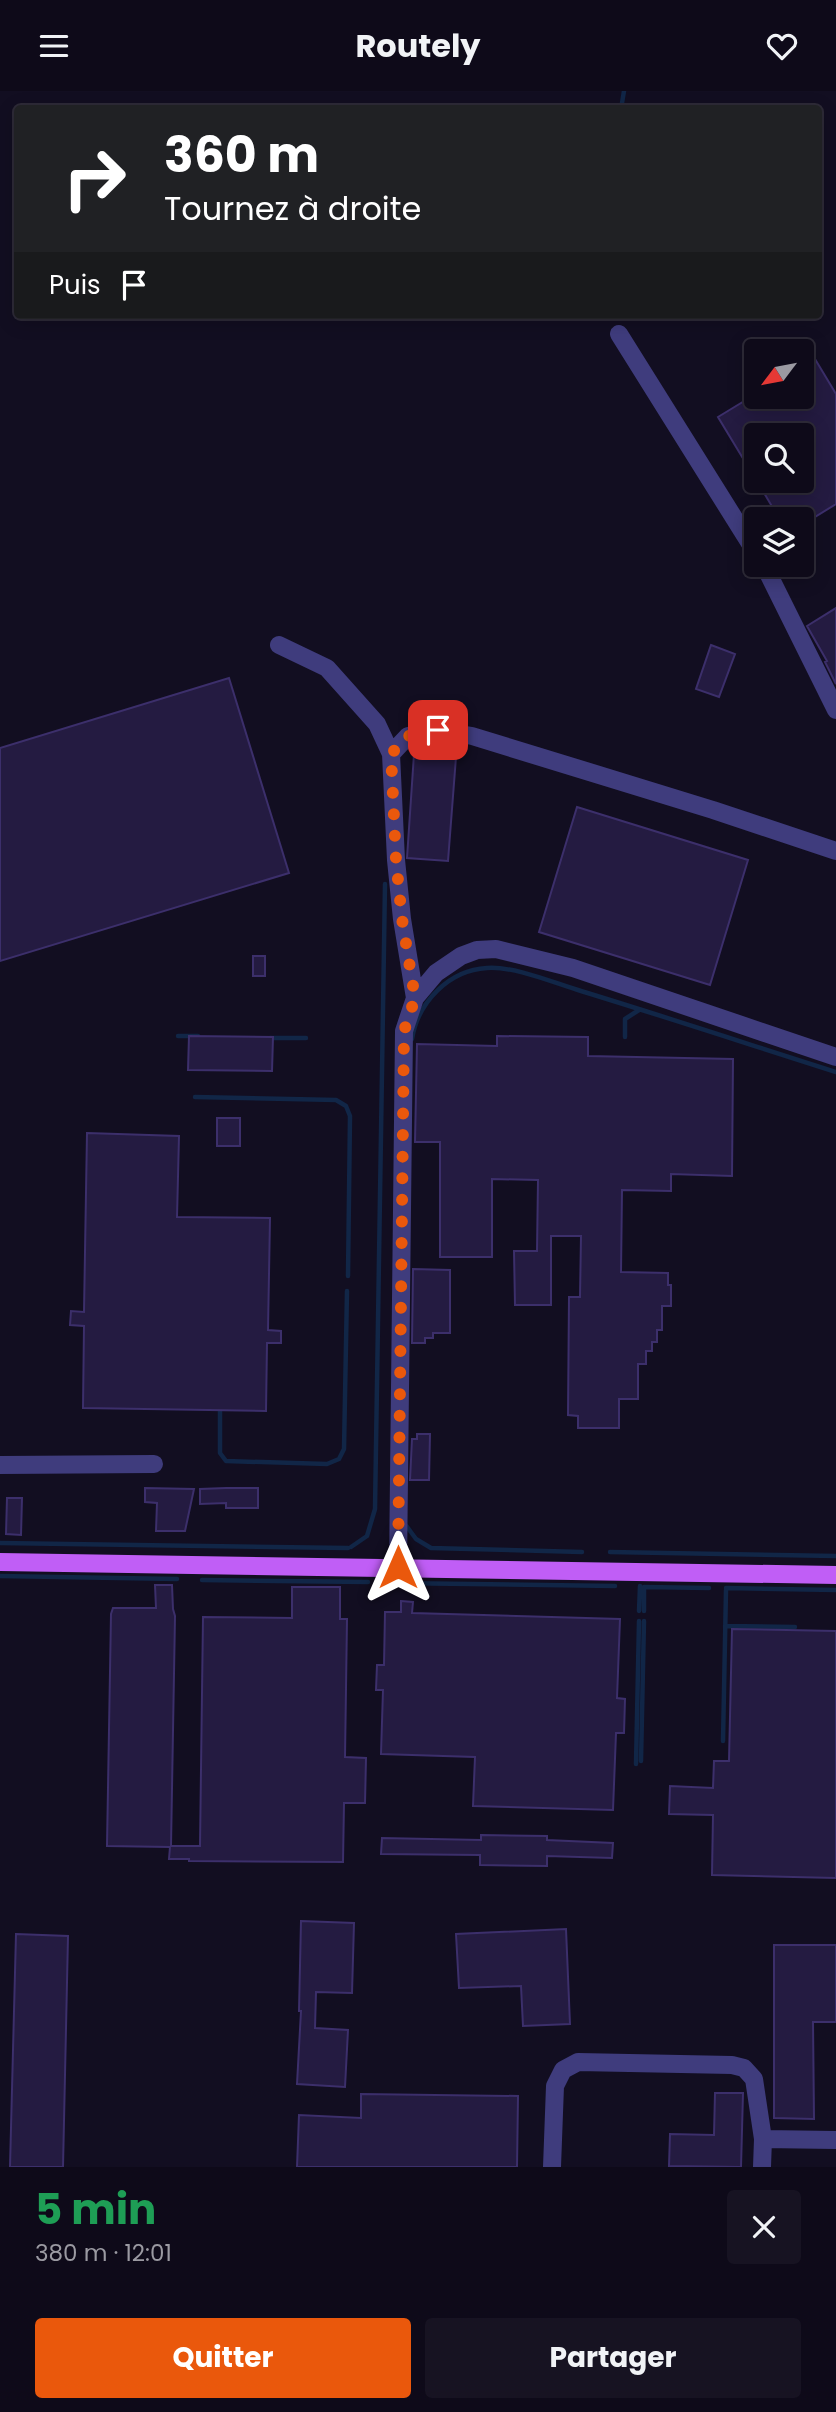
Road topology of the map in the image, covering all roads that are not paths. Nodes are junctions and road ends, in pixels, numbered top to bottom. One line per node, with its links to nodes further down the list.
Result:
1 (619, 334): 2 (street)
2 (744, 534)
3 (770, 577): 5 (street)
4 (279, 645): 6 (street)
5 (836, 710)
6 (391, 754): 7 (street); 8 (street)
7 (836, 851)
8 (415, 998): 9 (street); 13 (street)
9 (836, 1057)
10 (154, 1464): 11 (street)
11 (0, 1465)
12 (0, 1562): 13 (main road)
13 (398, 1567): 14 (main road)
14 (836, 1575)
15 (763, 2139): 16 (street); 17 (street); 18 (street)
16 (836, 2140)
17 (552, 2167)
18 (762, 2167)

